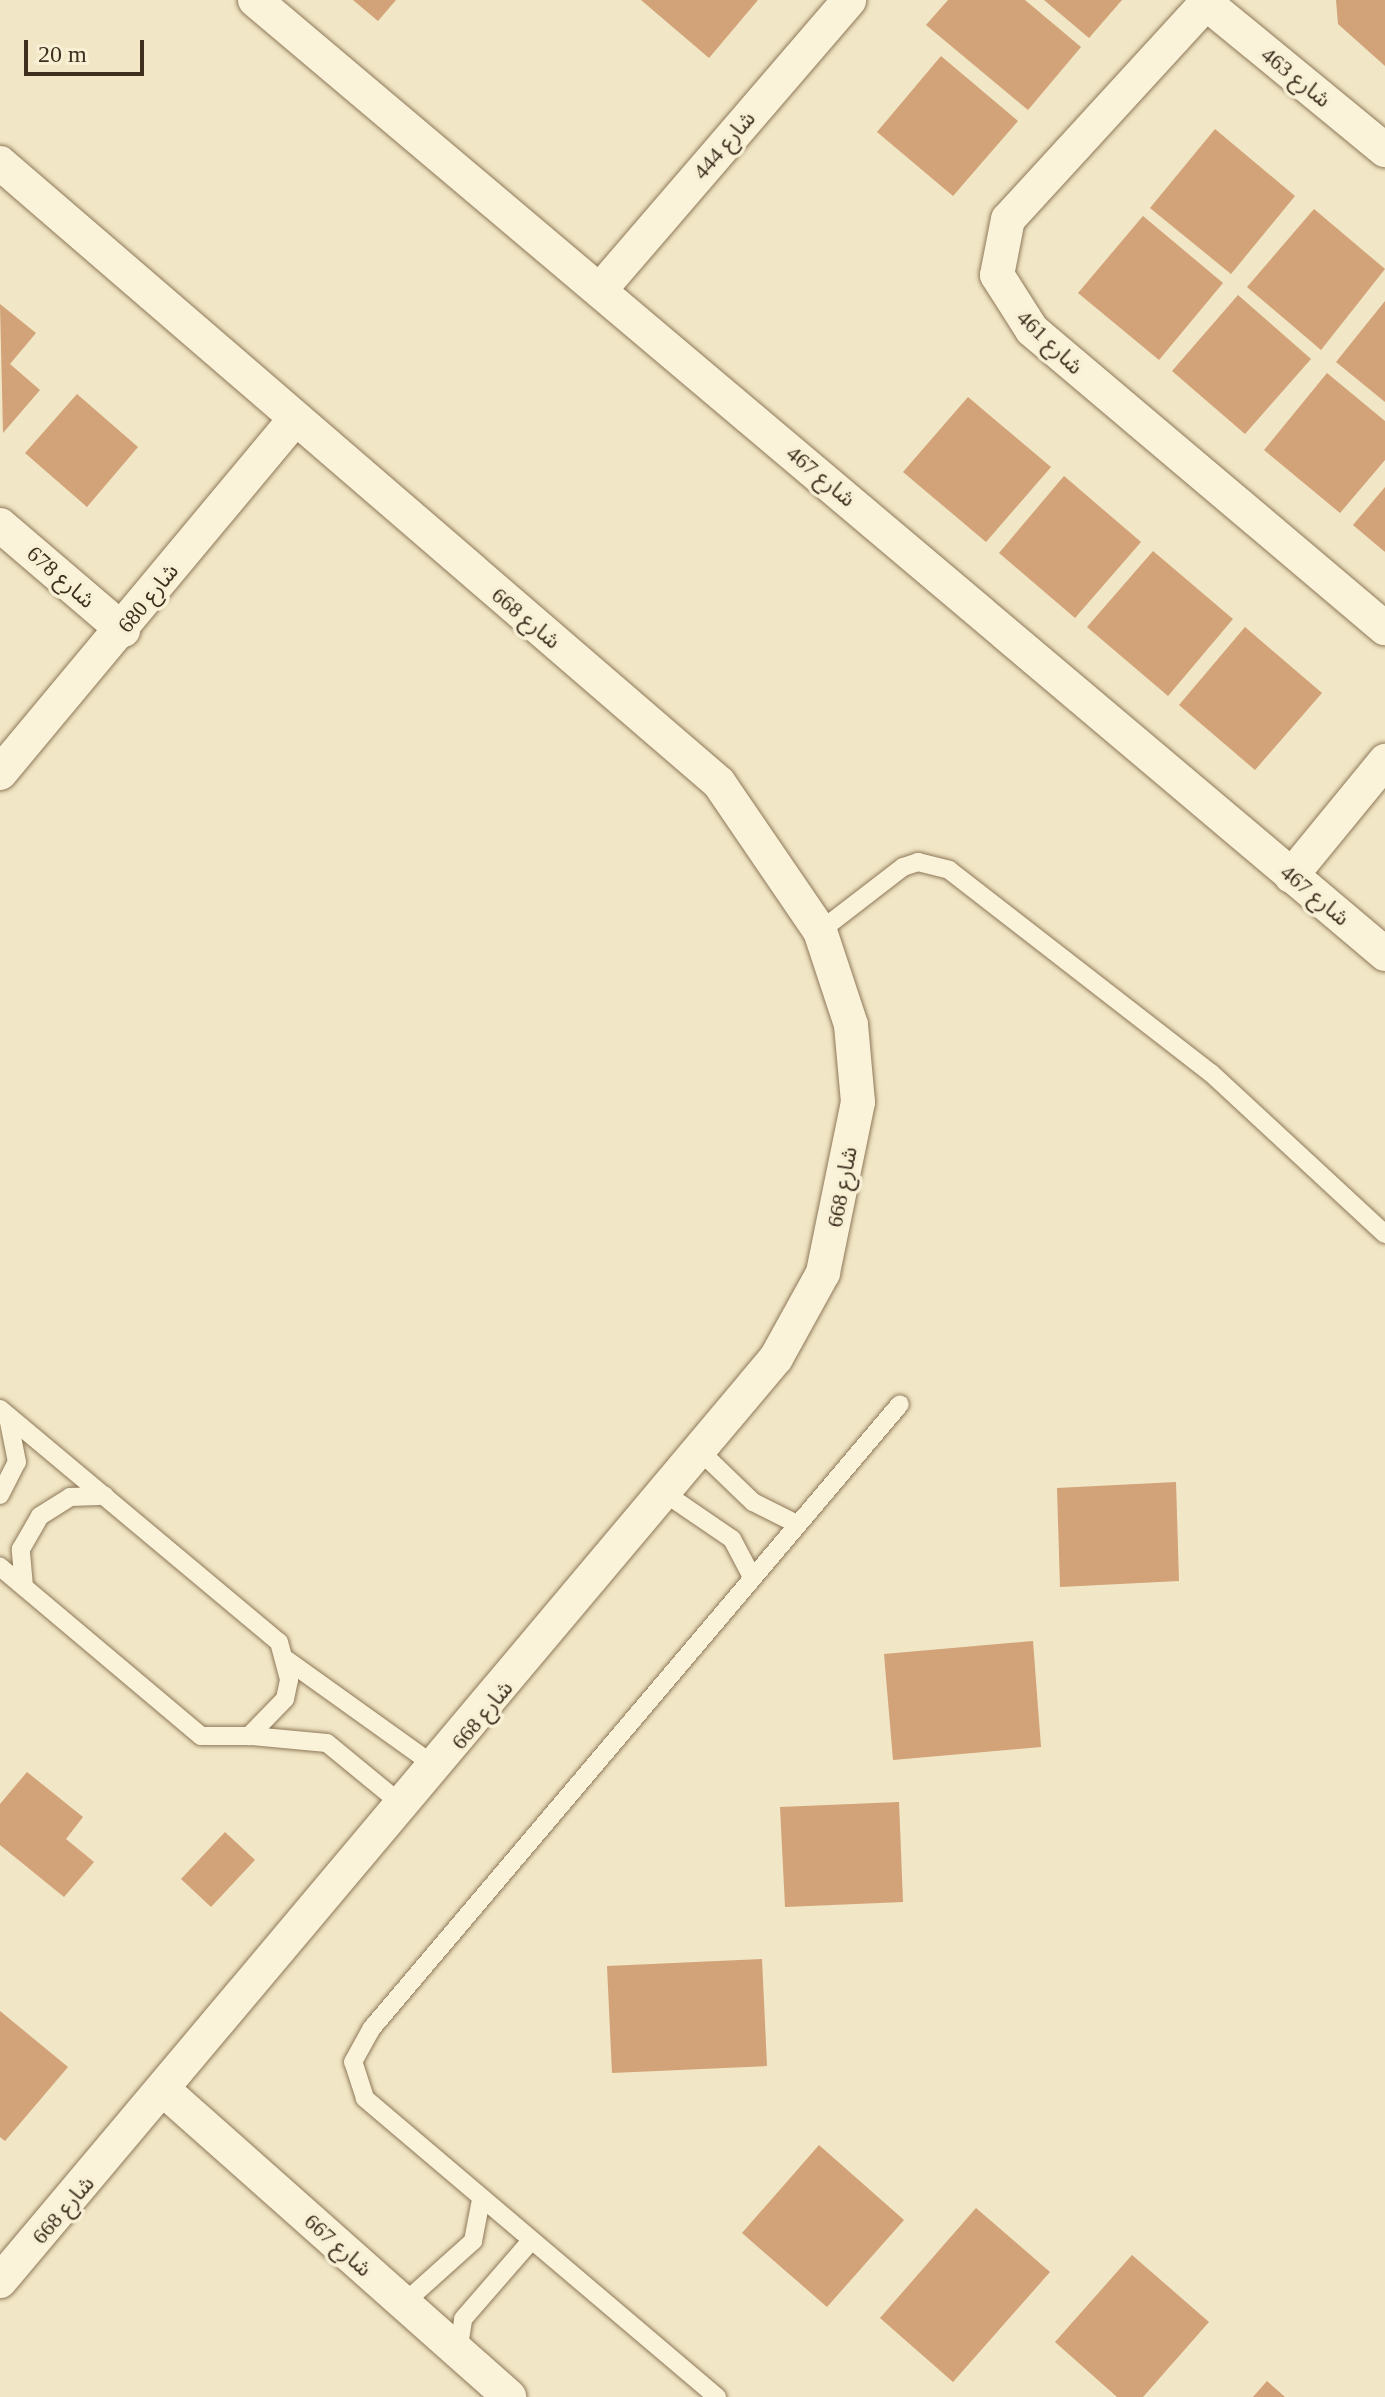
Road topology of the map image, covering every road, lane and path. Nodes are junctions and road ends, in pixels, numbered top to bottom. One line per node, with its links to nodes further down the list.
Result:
1 (255, 0): 6 (street, شارع 467)
2 (849, 0): 6 (street, شارع 444)
3 (1208, 2): 4 (street, شارع 463); 9 (street, شارع 461)
4 (1385, 150)
5 (0, 163): 7 (street, شارع 668)
6 (600, 290): 13 (street, شارع 467)
7 (293, 421): 10 (street, شارع 680); 14 (street, شارع 668)
8 (0, 525): 10 (street, شارع 678)
9 (1385, 628)
10 (123, 630): 12 (street, شارع 680)
11 (1385, 761): 13 (street)
12 (0, 773)
13 (1291, 876): 15 (street, شارع 467)
14 (820, 931): 16 (lane); 19 (street, شارع 668)
15 (1385, 954)
16 (1385, 1234)
17 (900, 1404): 23 (lane)
18 (3, 1411): 21 (lane); 22 (lane)
19 (701, 1452): 20 (street, شارع 668); 23 (lane)
20 (666, 1494): 25 (lane); 29 (street, شارع 668)
21 (0, 1495)
22 (105, 1496): 26 (lane); 27 (lane)
23 (797, 1524): 25 (lane)
24 (0, 1567): 26 (lane)
25 (752, 1577): 32 (lane)
26 (24, 1587): 28 (lane)
27 (287, 1660): 28 (lane); 29 (lane)
28 (249, 1736): 30 (lane)
29 (438, 1768): 30 (street, شارع 668)
30 (405, 1807): 31 (street, شارع 668)
31 (166, 2092): 34 (street, شارع 668); 35 (street, شارع 667)
32 (481, 2200): 33 (lane); 35 (lane)
33 (530, 2242): 36 (lane); 38 (lane)
34 (0, 2281)
35 (404, 2303): 36 (street, شارع 667)
36 (458, 2352): 37 (street, شارع 667)
37 (509, 2397)
38 (717, 2397)

